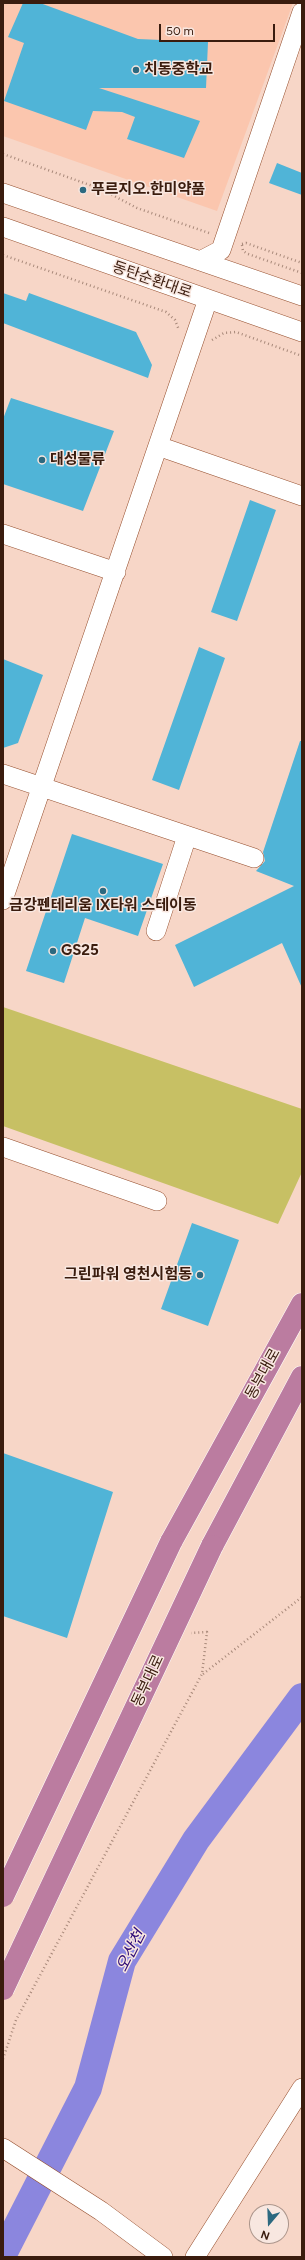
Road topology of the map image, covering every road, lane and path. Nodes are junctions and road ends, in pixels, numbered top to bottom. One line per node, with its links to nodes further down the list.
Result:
1 (302, 12): 5 (street)
2 (3, 154): 5 (path)
3 (3, 193): 7 (street)
4 (3, 227): 12 (street, 동탄순환대로)
5 (229, 244): 7 (street); 8 (path); 9 (street); 10 (path)
6 (3, 255): 13 (path)
7 (200, 261): 9 (street)
8 (302, 263)
9 (230, 272): 11 (street)
10 (302, 273)
11 (302, 296)
12 (208, 299): 14 (street, 동탄순환대로); 17 (street)
13 (178, 330)
14 (302, 332)
15 (211, 341): 16 (path)
16 (302, 356)
17 (158, 446): 18 (street); 20 (street)
18 (302, 496)
19 (3, 534): 20 (street)
20 (116, 572): 22 (street)
21 (3, 774): 22 (street)
22 (43, 788): 23 (street); 25 (street)
23 (187, 836): 24 (street); 26 (street)
24 (254, 858)
25 (3, 900)
26 (156, 931)
27 (3, 1147): 28 (street)
28 (157, 1201)
29 (302, 1304): 34 (highway, 동부대로, bridge)
30 (302, 1376): 35 (highway, 동부대로, bridge)
31 (302, 1597): 33 (path)
32 (207, 1632): 33 (path)
33 (202, 1674): 36 (path)
34 (3, 1896)
35 (3, 1989)
36 (3, 2059)
37 (302, 2088): 40 (street)
38 (3, 2148): 39 (street)
39 (163, 2257)
40 (195, 2257)

